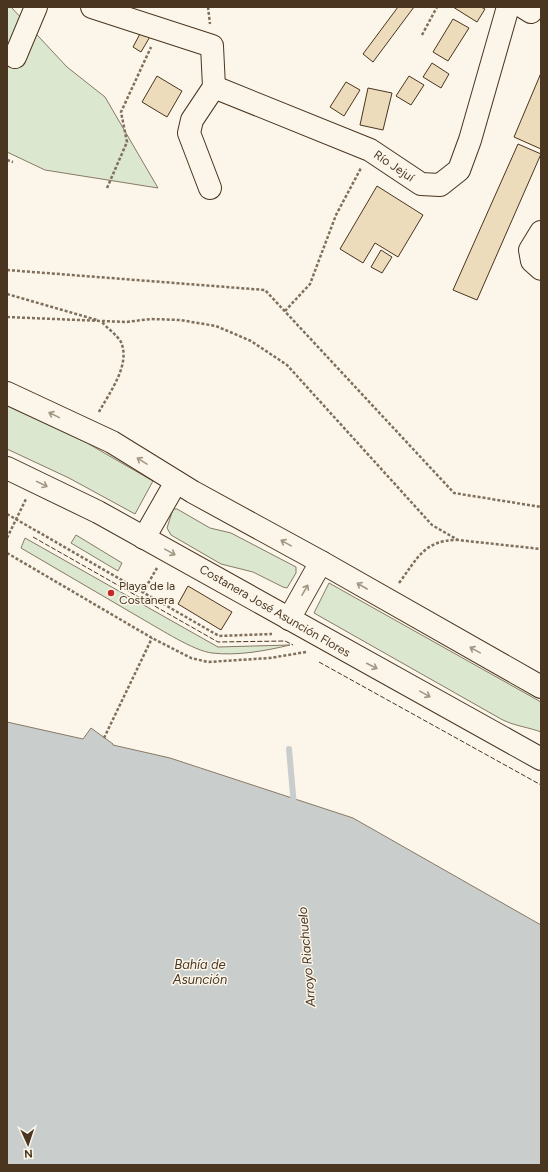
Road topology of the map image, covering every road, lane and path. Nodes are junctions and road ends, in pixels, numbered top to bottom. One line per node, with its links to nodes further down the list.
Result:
1 (36, 7): 7 (main road)
2 (92, 7): 5 (main road)
3 (437, 7): 6 (path)
4 (508, 7): 9 (main road, Río Jejuí)
5 (159, 29): 8 (main road); 12 (path)
6 (422, 35)
7 (15, 57)
8 (214, 87): 9 (main road, Río Jejuí); 13 (main road)
9 (370, 150): 18 (path)
10 (7, 160): 11 (path)
11 (13, 162)
12 (107, 188)
13 (210, 188)
14 (541, 232): 15 (main road)
15 (541, 269)
16 (7, 270): 18 (path)
17 (7, 294): 20 (path)
18 (285, 311): 26 (path)
19 (7, 317): 20 (path)
20 (102, 322): 22 (path); 31 (path)
21 (7, 393): 24 (main road, one-way to 21)
22 (99, 412)
23 (7, 468): 30 (main road, Costanera José Asunción Flores, one-way to 30)
24 (176, 482): 30 (main road); 34 (main road, one-way to 24)
25 (27, 497): 28 (path)
26 (541, 507)
27 (7, 514): 28 (path)
28 (16, 518): 29 (path); 37 (path)
29 (7, 538)
30 (144, 538): 38 (main road, Costanera José Asunción Flores, one-way to 38)
31 (458, 540): 32 (path); 36 (path)
32 (541, 549)
33 (7, 553): 39 (path)
34 (321, 562): 38 (main road, one-way to 34); 41 (main road, one-way to 34)
35 (158, 566): 37 (path)
36 (396, 586)
37 (143, 592): 38 (path)
38 (284, 626): 40 (main road, Costanera José Asunción Flores)
39 (152, 638): 40 (path); 44 (path)
40 (336, 645): 45 (main road, Costanera José Asunción Flores, one-way to 45)
41 (509, 669): 42 (main road); 43 (main road)
42 (541, 674)
43 (541, 687)
44 (104, 738)
45 (541, 759)

